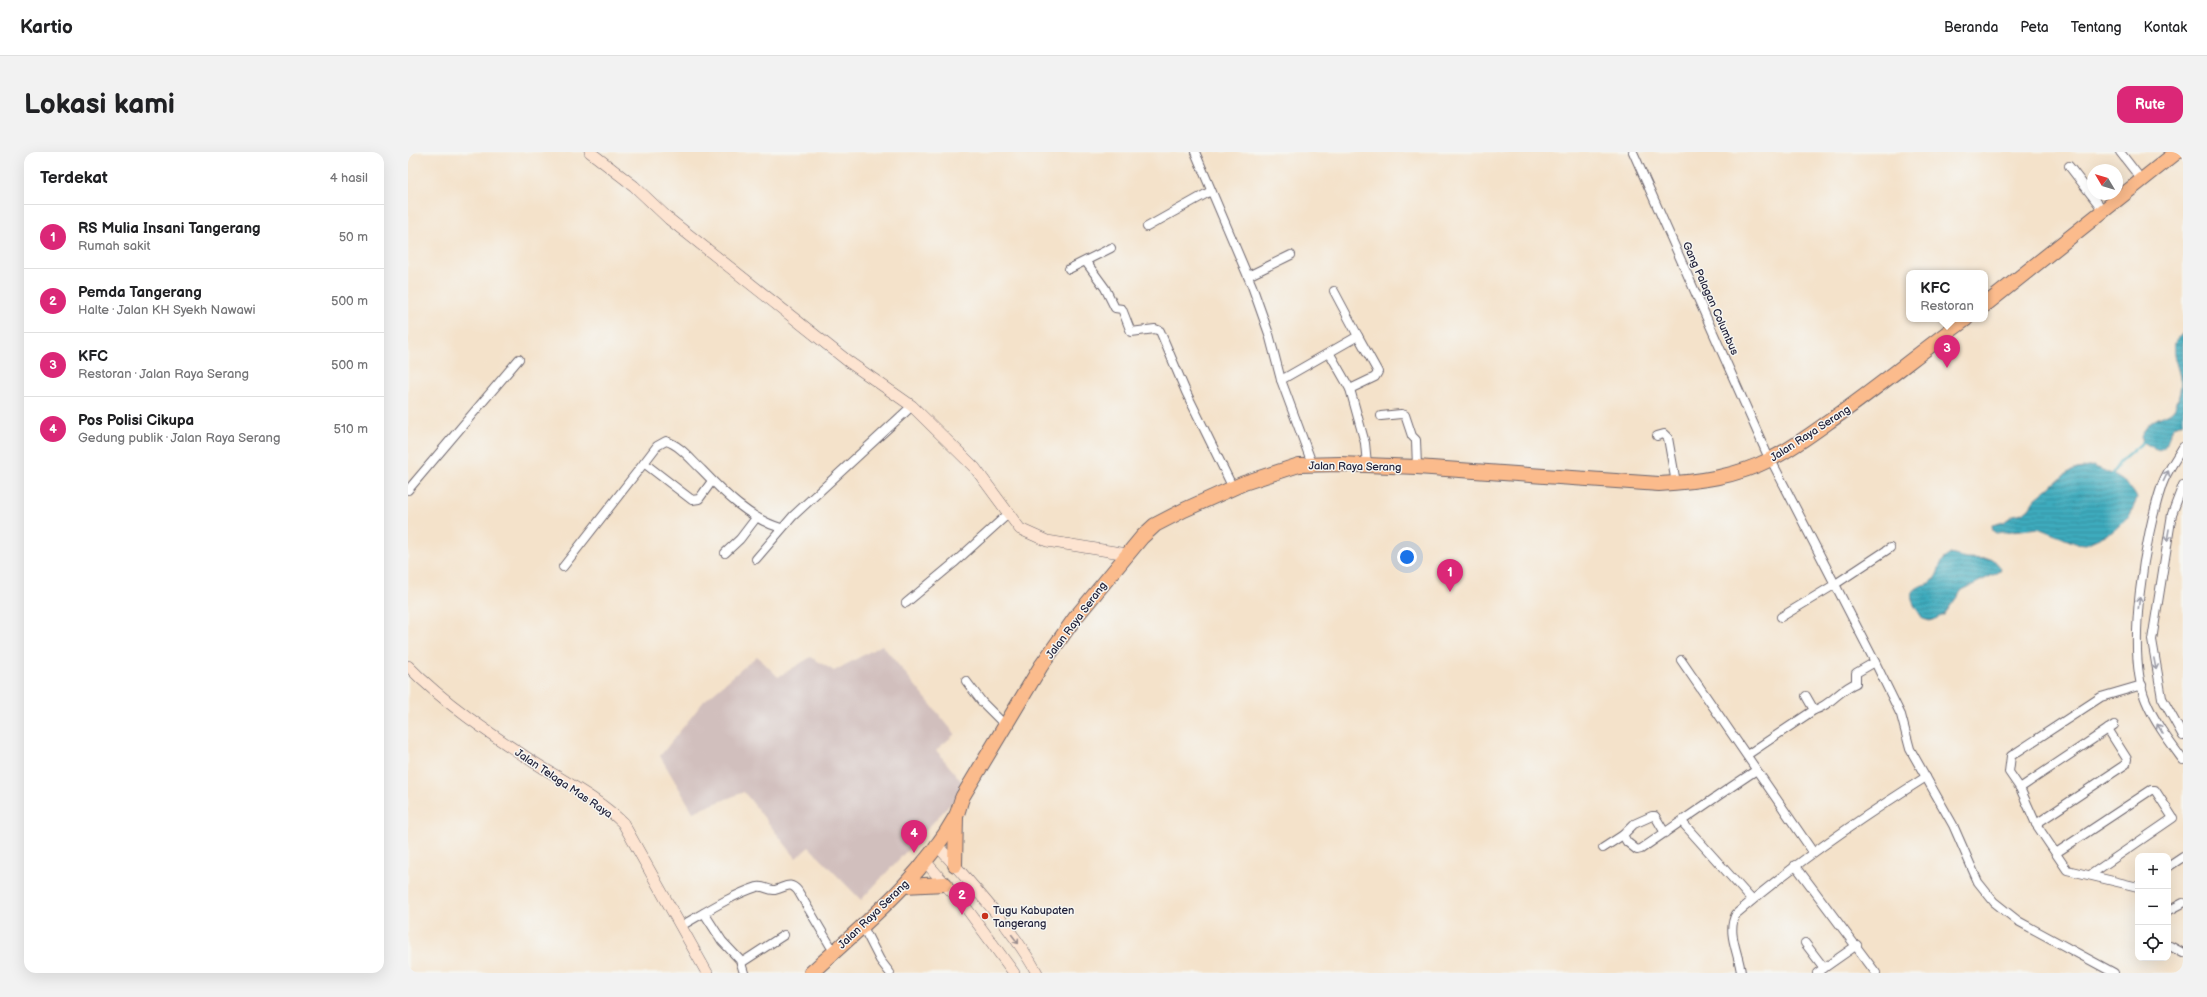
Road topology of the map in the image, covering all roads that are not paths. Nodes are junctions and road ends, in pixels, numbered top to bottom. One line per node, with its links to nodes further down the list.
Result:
1 (590, 152): 26 (main road)
2 (1194, 152): 9 (street)
3 (1633, 152): 30 (street, Gang Palagan Columbus)
4 (2120, 152): 8 (street)
5 (2177, 152): 8 (highway)
6 (2183, 157): 14 (highway)
7 (2069, 166): 10 (street)
8 (2141, 179): 10 (highway)
9 (1211, 191): 11 (street); 17 (street)
10 (2103, 210): 14 (highway)
11 (1147, 227)
12 (1111, 248): 15 (street)
13 (1291, 255): 17 (street)
14 (2042, 261): 19 (highway)
15 (1086, 262): 16 (street); 38 (street)
16 (1069, 269)
17 (1248, 276): 24 (street)
18 (1334, 291): 21 (street)
19 (1988, 303)
20 (1962, 322): 30 (highway, Jalan Raya Serang)
21 (1358, 336): 22 (street); 25 (street)
22 (1330, 354): 24 (street); 25 (street)
23 (519, 359): 39 (street)
24 (1281, 380): 33 (street)
25 (1350, 389): 32 (street)
26 (912, 406): 40 (main road); 42 (street)
27 (1381, 416): 34 (street)
28 (1657, 436): 36 (street)
29 (2183, 447): 51 (street, one-way to 29)
30 (1769, 457): 36 (highway, Jalan Raya Serang); 48 (street, Gang Palagan Columbus)
31 (644, 462): 35 (street); 35 (street); 47 (street)
32 (1367, 464): 33 (highway, Jalan Raya Serang); 34 (highway, Jalan Raya Serang)
33 (1313, 466): 38 (highway, Jalan Raya Serang)
34 (1417, 466): 36 (highway, Jalan Raya Serang)
35 (712, 481): 41 (street)
36 (1676, 483)
37 (2183, 485): 52 (street, one-way to 52)
38 (1233, 488): 45 (highway, Jalan Raya Serang)
39 (408, 490)
40 (1008, 514): 45 (main road); 49 (street)
41 (756, 518): 42 (street); 44 (street)
42 (781, 528): 46 (street)
43 (1890, 548): 48 (street)
44 (725, 553)
45 (1127, 554): 60 (highway, Jalan Raya Serang)
46 (756, 559)
47 (563, 567)
48 (1834, 586): 50 (street); 54 (street, Gang Palagan Columbus)
49 (906, 603)
50 (1781, 617)
51 (2136, 639): 52 (street); 57 (street)
52 (2152, 640): 61 (street, one-way to 61)
53 (1681, 660): 62 (street)
54 (1875, 662): 59 (street); 65 (street, Gang Palagan Columbus)
55 (408, 666): 90 (main road, Jalan Telaga Mas Raya)
56 (966, 681): 60 (street)
57 (2142, 685): 63 (street, one-way to 57); 66 (street)
58 (1806, 696): 59 (street)
59 (1814, 710): 62 (street)
60 (1004, 725): 67 (highway, Jalan Raya Serang)
61 (2183, 736)
62 (1748, 755): 64 (street)
63 (2183, 760)
64 (1755, 771): 68 (street); 74 (street)
65 (1926, 777): 74 (street); 99 (street, Gang Palagan Columbus)
66 (2020, 788): 69 (street); 69 (street)
67 (956, 816): 72 (highway, Jalan Raya Serang); 78 (highway)
68 (1682, 822): 70 (street); 85 (street)
69 (2036, 824): 75 (street)
70 (1665, 833): 71 (street); 71 (street)
71 (1622, 835): 73 (street)
72 (936, 844): 77 (highway, Jalan Raya Serang); 78 (main road)
73 (1603, 848)
74 (1813, 852): 79 (street)
75 (2056, 853): 81 (street); 81 (street)
76 (2183, 857): 80 (street)
77 (924, 860): 82 (main road); 83 (highway, Jalan Raya Serang)
78 (955, 865): 105 (main road, one-way to 105)
79 (1796, 865): 85 (street); 93 (street)
80 (2171, 865)
81 (2090, 875): 84 (street)
82 (945, 884): 83 (highway); 104 (main road)
83 (904, 886): 89 (highway, Jalan Raya Serang)
84 (2135, 886)
85 (1752, 900): 106 (street)
86 (2183, 903): 87 (street)
87 (2171, 909)
88 (704, 913): 90 (street); 95 (street); 97 (street)
89 (862, 925): 95 (highway, Jalan Raya Serang); 103 (street)
90 (681, 926): 100 (main road, Jalan Telaga Mas Raya)
91 (784, 935): 97 (street)
92 (1805, 943): 98 (street)
93 (1857, 945): 98 (street); 108 (street)
94 (2171, 947): 96 (street)
95 (834, 952): 102 (highway, Jalan Raya Serang)
96 (2183, 953)
97 (741, 963): 101 (street)
98 (1824, 968): 107 (street)
99 (2112, 972)
100 (707, 973)
101 (744, 973)
102 (811, 973)
103 (890, 973)
104 (1014, 973)
105 (1037, 973)
106 (1741, 973)
107 (1817, 973)
108 (1876, 973)

